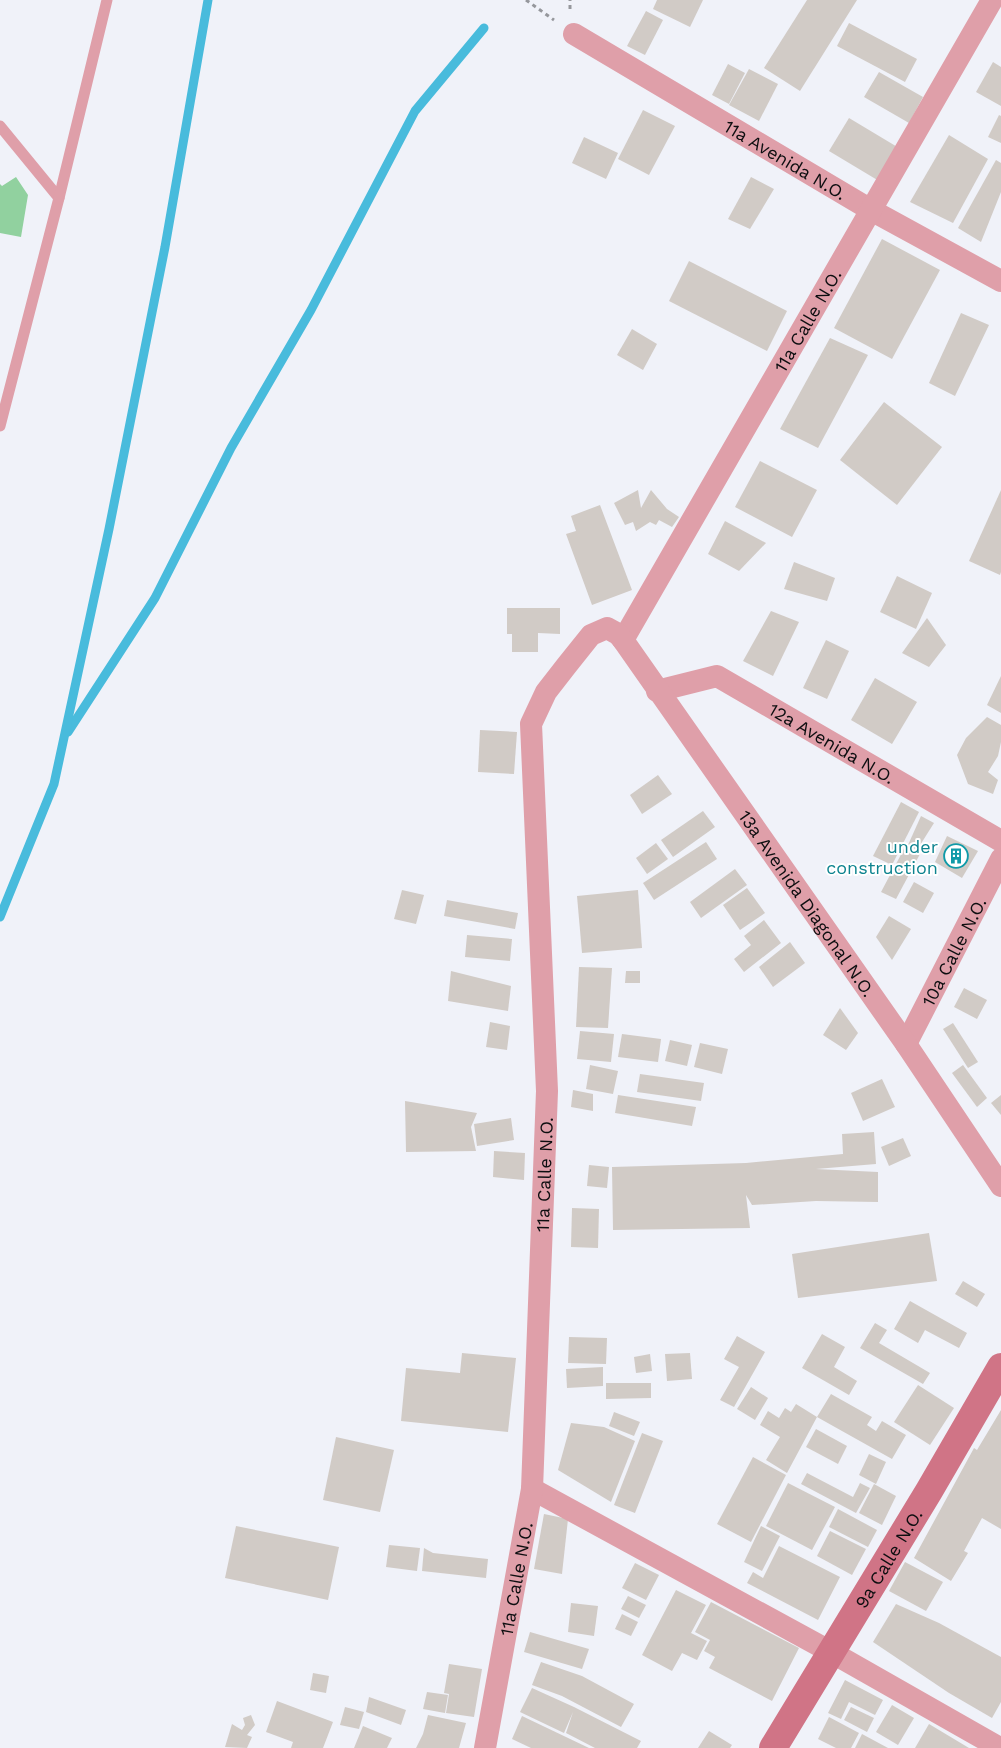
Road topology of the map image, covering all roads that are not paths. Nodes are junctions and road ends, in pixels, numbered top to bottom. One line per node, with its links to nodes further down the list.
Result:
1 (107, 0): 5 (lane)
2 (992, 0): 6 (street, 11a Calle N.O.)
3 (574, 34): 6 (street, 11a Avenida N.O.)
4 (0, 126): 5 (lane)
5 (59, 198): 8 (lane)
6 (871, 210): 7 (street, 11a Avenida N.O.); 9 (street, 11a Calle N.O.)
7 (1001, 281)
8 (0, 426)
9 (615, 634): 10 (street, 13a Avenida Diagonal N.O.); 16 (street, 11a Calle N.O.)
10 (657, 691): 11 (street, 12a Avenida N.O.); 13 (street, 13a Avenida Diagonal N.O.)
11 (1001, 841)
12 (1001, 859): 13 (street, 10a Calle N.O.)
13 (906, 1044): 14 (street, 13a Avenida Diagonal N.O.)
14 (1001, 1186)
15 (1001, 1367): 17 (street, 9a Calle N.O.)
16 (532, 1489): 17 (street); 18 (street, 11a Calle N.O.)
17 (831, 1652): 19 (street, 9a Calle N.O.); 20 (street)
18 (485, 1748)
19 (773, 1748)
20 (1000, 1748)

